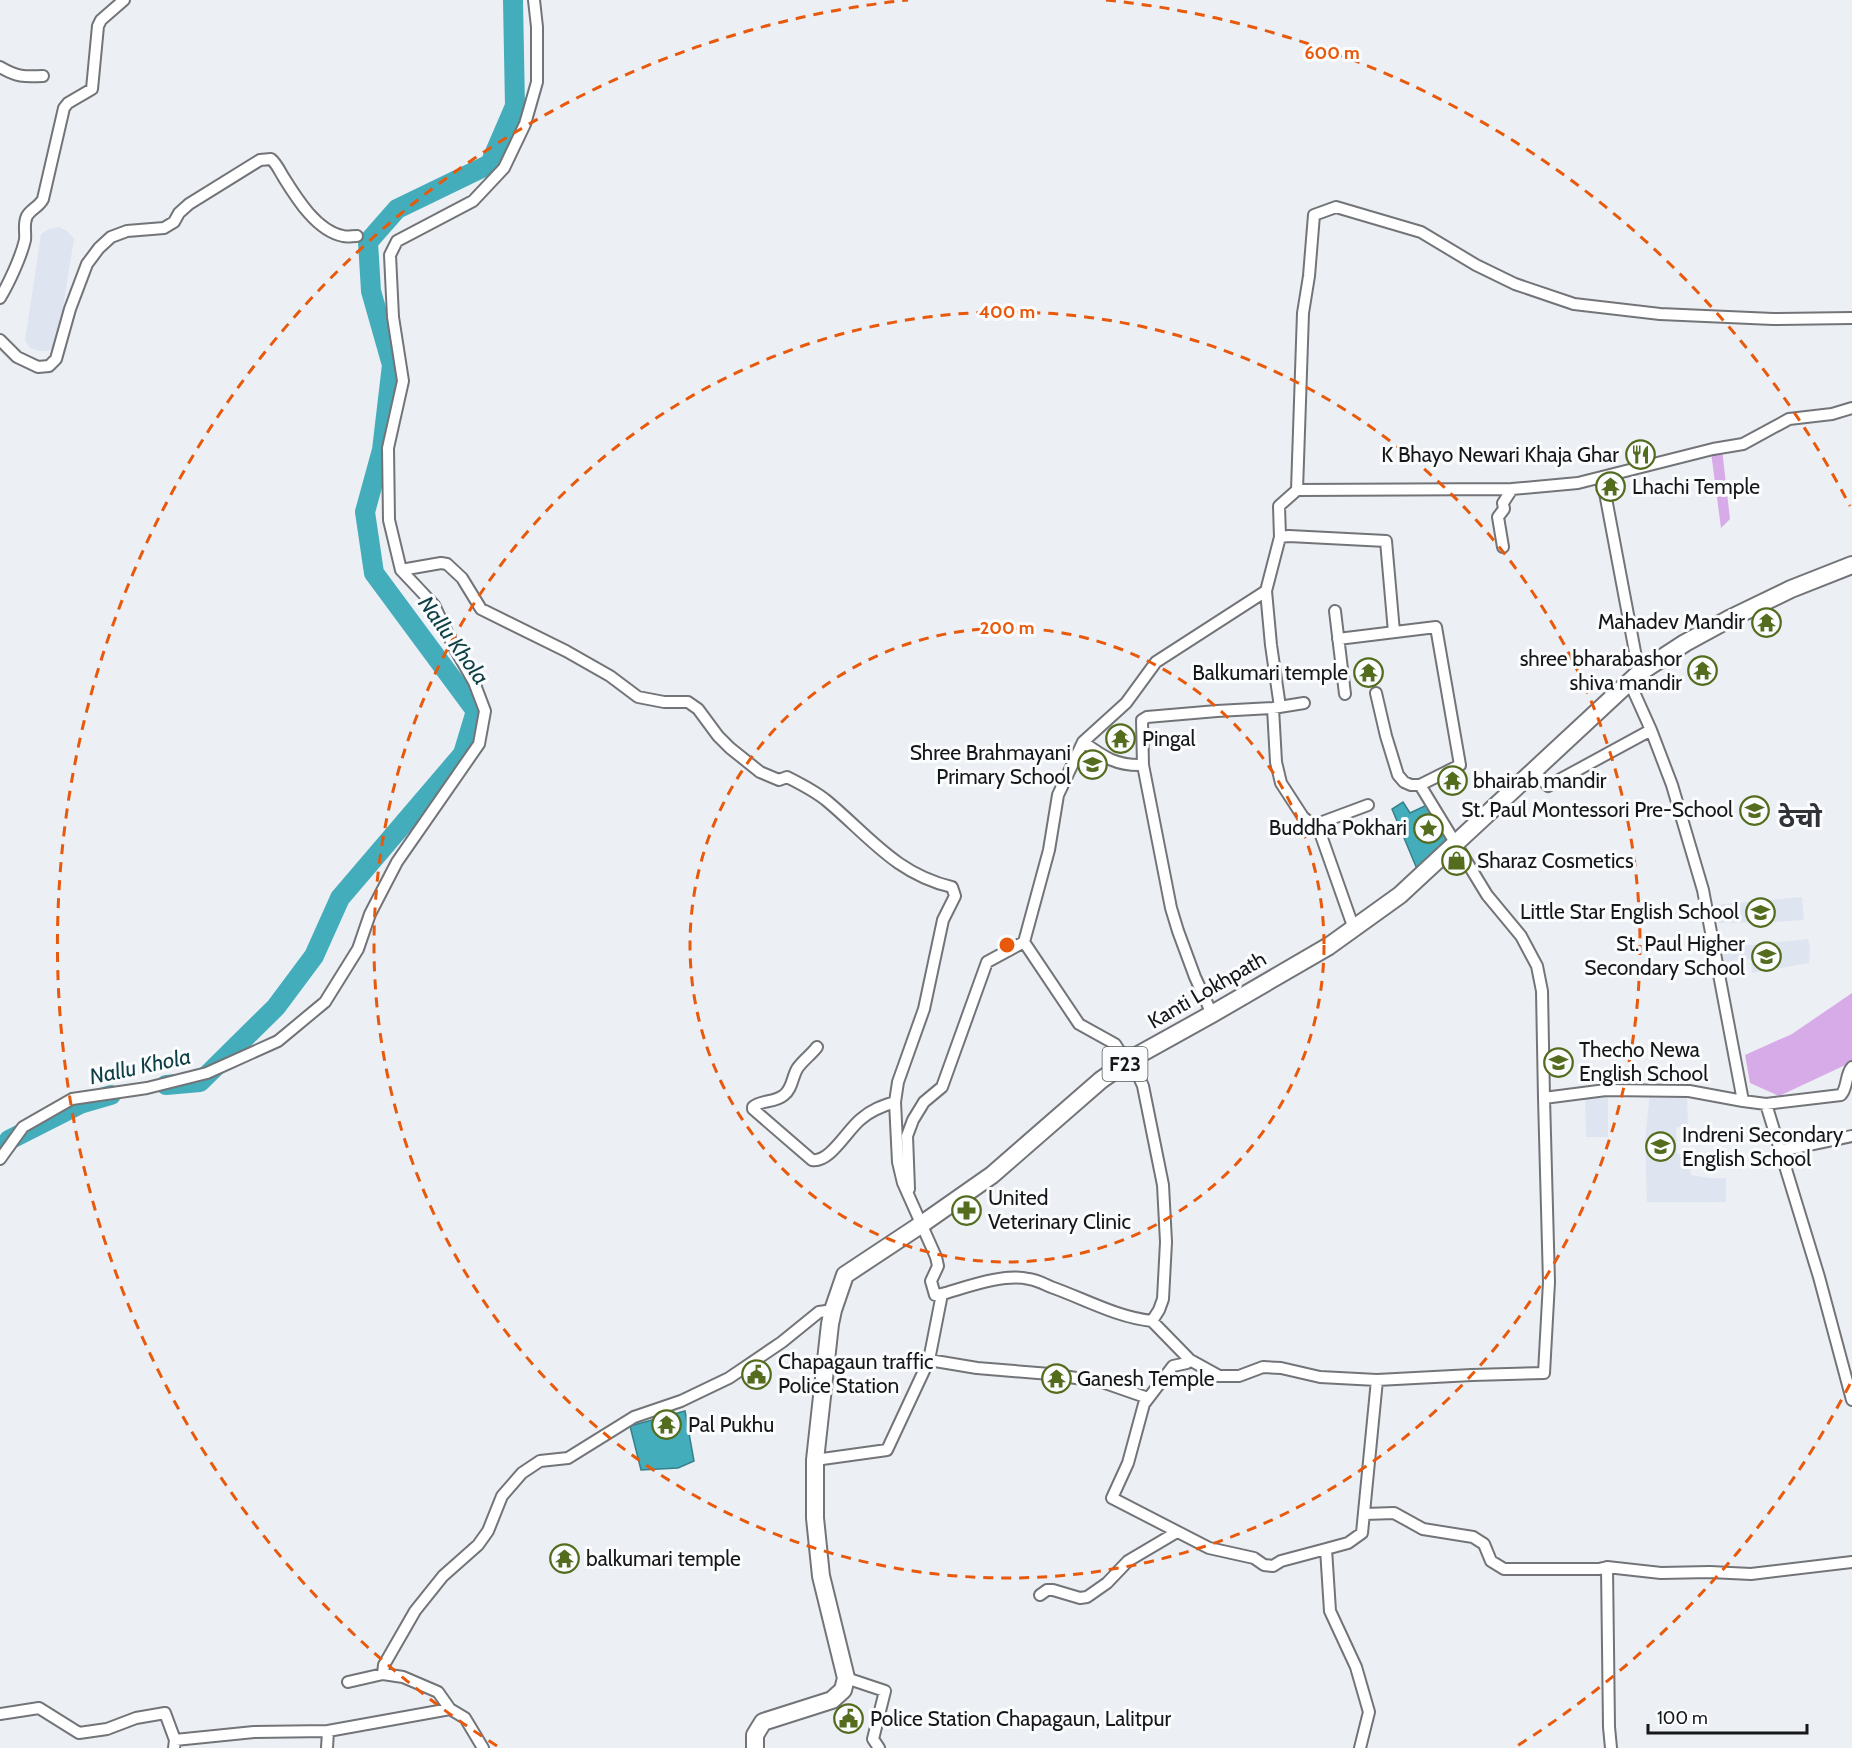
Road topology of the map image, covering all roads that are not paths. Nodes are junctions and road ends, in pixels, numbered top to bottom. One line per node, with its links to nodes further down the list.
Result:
1 (124, 0): 6 (street)
2 (534, 0): 16 (street)
3 (0, 67): 4 (street)
4 (43, 76)
5 (357, 236): 8 (street)
6 (0, 298)
7 (1852, 318): 12 (street)
8 (0, 340)
9 (1852, 408): 10 (street)
10 (1602, 477): 11 (street); 21 (street)
11 (1512, 489): 12 (street); 14 (street)
12 (1297, 490): 13 (street)
13 (1280, 537): 17 (street); 19 (street)
14 (1503, 547)
15 (1852, 565): 21 (main road, Kanti Lokhpath / F23)
16 (401, 570): 42 (street); 46 (street)
17 (1266, 591): 25 (street); 27 (street)
18 (1335, 611): 20 (street)
19 (1394, 632): 20 (street); 30 (street)
20 (1338, 639): 22 (street)
21 (1634, 677): 26 (street); 29 (main road, Kanti Lokhpath / F23)
22 (1345, 693)
23 (1376, 693): 30 (street)
24 (1304, 703): 25 (street)
25 (1276, 708): 28 (street); 32 (street)
26 (1652, 730): 29 (street); 41 (street)
27 (1083, 742): 28 (street); 35 (street)
28 (1143, 765): 36 (street)
29 (1533, 770): 33 (main road, Kanti Lokhpath / F23)
30 (1416, 785): 33 (street)
31 (1368, 805): 32 (street)
32 (1317, 824): 34 (street)
33 (1455, 844): 34 (main road, Kanti Lokhpath / F23); 40 (street)
34 (1354, 929): 36 (main road, Kanti Lokhpath / F23)
35 (1024, 942): 38 (street); 47 (street)
36 (1212, 1014): 38 (main road, Kanti Lokhpath / F23)
37 (817, 1047): 42 (street)
38 (1128, 1061): 48 (main road, Kanti Lokhpath / F23); 51 (street)
39 (1852, 1067): 43 (street)
40 (1544, 1098): 41 (street); 54 (street)
41 (1743, 1101): 43 (street)
42 (895, 1102): 47 (street)
43 (1766, 1104): 45 (street)
44 (1852, 1136): 45 (street)
45 (1780, 1151): 56 (street)
46 (0, 1159)
47 (910, 1198): 48 (street)
48 (922, 1224): 49 (street); 50 (main road, Kanti Lokhpath / F23)
49 (942, 1294): 51 (street); 52 (street)
50 (833, 1310): 57 (main road, Kanti Lokhpath / F23); 64 (street)
51 (1152, 1321): 53 (street)
52 (929, 1360): 55 (street); 57 (street)
53 (1190, 1360): 54 (street); 55 (street)
54 (1377, 1380): 58 (street)
55 (1148, 1398): 59 (street)
56 (1852, 1400)
57 (815, 1460): 65 (main road, Kanti Lokhpath / F23)
58 (1365, 1514): 60 (street); 62 (street)
59 (1177, 1532): 60 (street); 63 (street)
60 (1326, 1549): 75 (street)
61 (1852, 1562): 62 (street)
62 (1607, 1568): 76 (street)
63 (1040, 1595)
64 (383, 1674): 66 (street); 67 (street)
65 (846, 1678): 73 (main road); 74 (street)
66 (348, 1682)
67 (450, 1709): 69 (street); 72 (street)
68 (0, 1714): 70 (street)
69 (328, 1731): 70 (street); 71 (street)
70 (175, 1744)
71 (327, 1748)
72 (483, 1748)
73 (755, 1748)
74 (879, 1748)
75 (1360, 1748)
76 (1611, 1748)

